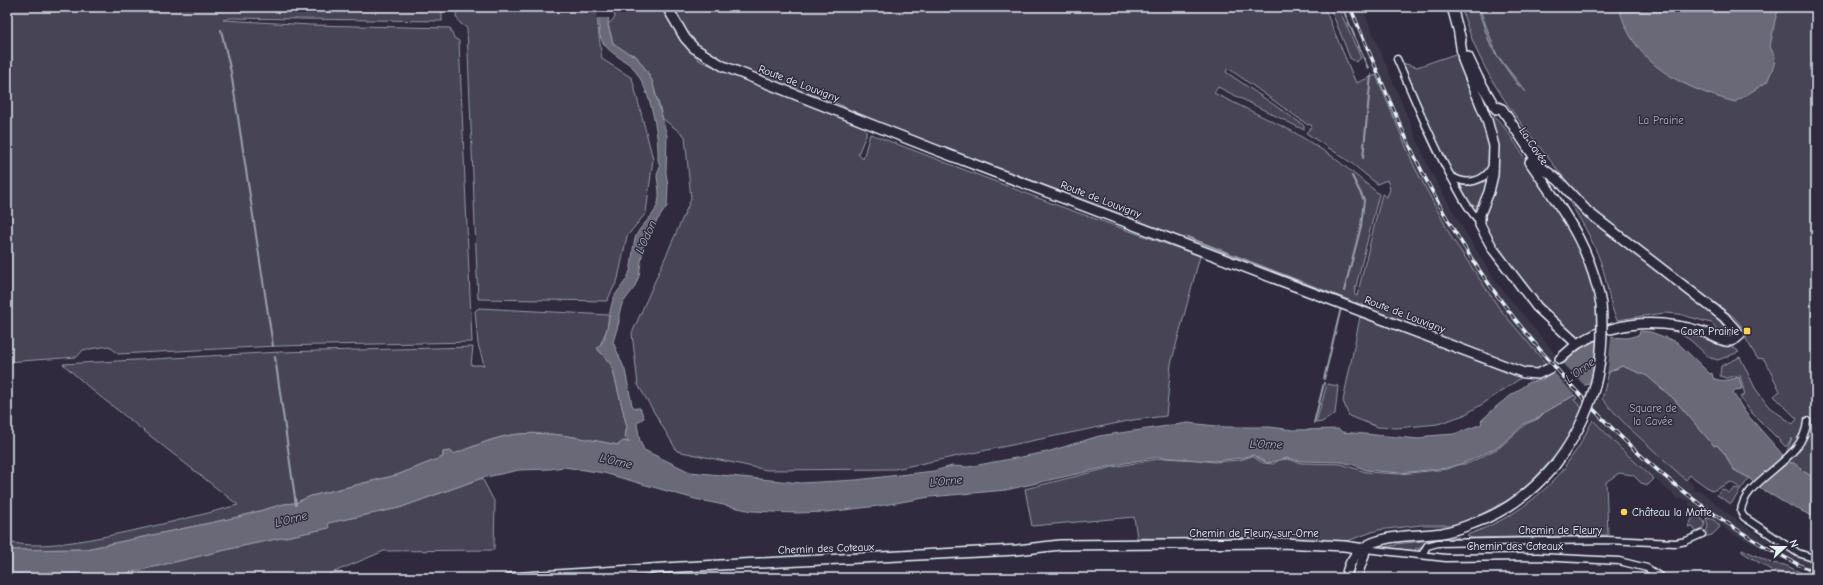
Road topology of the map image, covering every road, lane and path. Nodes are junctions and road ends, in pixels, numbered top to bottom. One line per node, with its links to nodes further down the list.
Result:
1 (667, 7): 13 (street, Route de Louvigny)
2 (1452, 7): 3 (street)
3 (1459, 34): 5 (street, La Cavée); 6 (street)
4 (1397, 59): 7 (street)
5 (1493, 105): 9 (street); 17 (street, La Cavée, bridge)
6 (1495, 161): 7 (street); 8 (street)
7 (1450, 175): 8 (street)
8 (1480, 222): 11 (street)
9 (1611, 328)
10 (1598, 333): 11 (street)
11 (1577, 344): 12 (street)
12 (1560, 359)
13 (1550, 368)
14 (1806, 421): 20 (street)
15 (1702, 534): 19 (street, Chemin de Fleury)
16 (1144, 544): 17 (street, Chemin de Fleury-sur-Orne); 21 (street, Chemin des Coteaux)
17 (1365, 549): 18 (street, La Cavée); 19 (street, Chemin des Coteaux); 24 (street)
18 (1354, 555): 22 (street); 23 (street)
19 (1422, 555): 25 (street, Chemin des Coteaux)
20 (1816, 560)
21 (509, 578)
22 (1346, 578)
23 (1352, 578)
24 (1357, 578)
25 (1662, 578)

